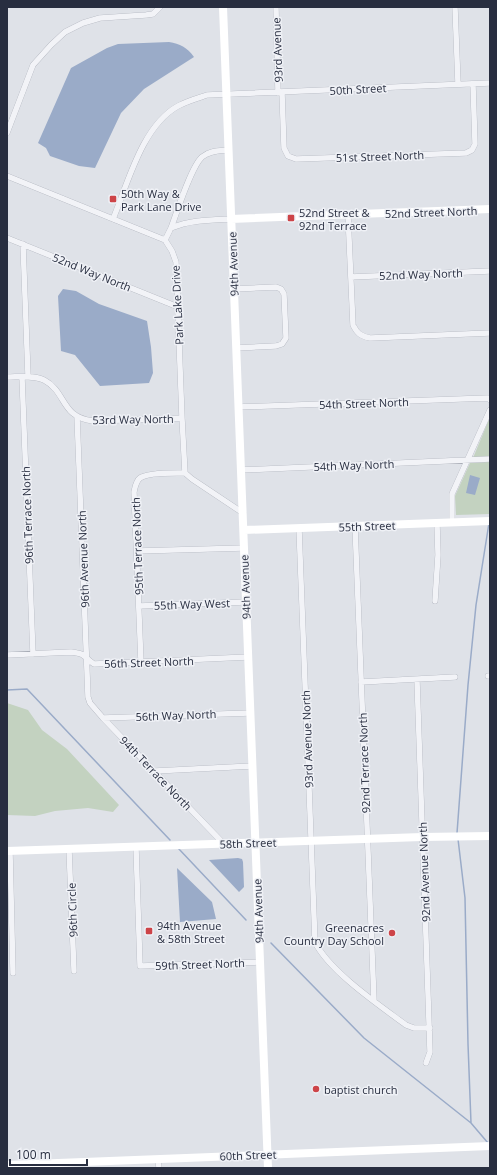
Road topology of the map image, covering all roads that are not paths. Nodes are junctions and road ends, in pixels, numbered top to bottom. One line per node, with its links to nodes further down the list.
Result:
1 (160, 7): 10 (street)
2 (223, 7): 9 (street, 94th Avenue)
3 (276, 7): 8 (street, 93rd Avenue)
4 (455, 7): 6 (street)
5 (490, 83): 7 (street, 50th Street)
6 (458, 84): 7 (street, 50th Street); 8 (street, 50th Street)
7 (474, 84): 12 (street, 51st Street North)
8 (280, 93): 9 (street, 50th Street); 12 (street, 93rd Avenue)
9 (225, 94): 11 (street, 94th Avenue); 16 (street, 50th Street)
10 (7, 133)
11 (228, 150): 17 (street, 94th Avenue); 18 (street)
12 (288, 156)
13 (7, 176): 16 (street)
14 (490, 209): 15 (street, 52nd Street North)
15 (348, 215): 17 (street, 52nd Street North); 23 (street)
16 (113, 219): 20 (street)
17 (231, 219): 18 (street, 52nd Street North); 24 (street, 94th Avenue)
18 (171, 228): 20 (street)
19 (7, 238): 21 (street, 52nd Way North)
20 (165, 240): 25 (street, Park Lake Drive)
21 (23, 244): 25 (street, 52nd Way North); 28 (street)
22 (490, 271): 23 (street, 52nd Way North)
23 (351, 277): 26 (street)
24 (234, 289): 27 (street, 94th Avenue); 27 (street)
25 (178, 307): 35 (street, Park Lake Drive)
26 (490, 333)
27 (236, 348): 32 (street, 94th Avenue)
28 (28, 376): 30 (street, 53rd Way North); 34 (street, 53rd Way North)
29 (7, 377): 30 (street, 53rd Way North)
30 (22, 377): 52 (street, 96th Terrace North)
31 (490, 400): 32 (street, 54th Street North)
32 (238, 407): 38 (street, 94th Avenue)
33 (490, 410): 37 (street)
34 (77, 416): 35 (street, 53rd Way North); 54 (street, 96th Avenue North)
35 (182, 418): 39 (street, Park Lake Drive)
36 (490, 459): 37 (street, 54th Way North)
37 (468, 460): 38 (street, 54th Way North); 42 (street)
38 (241, 470): 40 (street, 94th Avenue)
39 (185, 473): 40 (street); 48 (street, 95th Terrace North)
40 (243, 513): 46 (street, 94th Avenue)
41 (487, 521): 42 (street, 55th Street)
42 (452, 522): 43 (street, 55th Street)
43 (437, 523): 44 (street, 55th Street); 49 (street)
44 (355, 526): 45 (street, 55th Street); 59 (street, 92nd Terrace North)
45 (299, 528): 46 (street, 55th Street); 68 (street, 93rd Avenue North)
46 (244, 530): 47 (street, 94th Avenue)
47 (244, 548): 48 (street); 50 (street, 94th Avenue)
48 (137, 551): 51 (street, 95th Terrace North)
49 (435, 601)
50 (246, 602): 51 (street, 55th Way West); 55 (street, 94th Avenue)
51 (139, 606): 56 (street, 95th Terrace North)
52 (33, 654): 53 (street, 56th Street North); 54 (street, 56th Street North)
53 (7, 655)
54 (87, 656): 56 (street, 56th Street North); 60 (street, 96th Avenue North)
55 (248, 657): 56 (street, 56th Street North); 61 (street, 94th Avenue)
56 (141, 662)
57 (455, 677): 58 (street)
58 (417, 680): 59 (street); 66 (street, 92nd Avenue North)
59 (361, 682): 67 (street, 92nd Terrace North)
60 (90, 703): 62 (street, 94th Terrace North)
61 (250, 713): 62 (street, 56th Way North); 63 (street, 94th Avenue)
62 (102, 718): 64 (street, 94th Terrace North)
63 (252, 766): 64 (street); 69 (street, 94th Avenue)
64 (155, 771): 70 (street, 94th Terrace North)
65 (490, 836): 66 (street, 58th Street)
66 (422, 837): 67 (street, 58th Street); 78 (street, 92nd Avenue North)
67 (367, 839): 68 (street, 58th Street); 77 (street, 92nd Terrace North)
68 (311, 841): 69 (street, 58th Street); 77 (street, 93rd Avenue North)
69 (255, 842): 70 (street, 58th Street); 74 (street, 94th Avenue)
70 (223, 844): 71 (street, 58th Street)
71 (136, 847): 72 (street, 58th Street); 74 (street, 59th Street North)
72 (69, 849): 73 (street, 58th Street); 75 (street, 96th Circle)
73 (9, 851): 76 (street)
74 (260, 962): 81 (street, 94th Avenue)
75 (74, 971)
76 (13, 974)
77 (374, 1000): 78 (street)
78 (430, 1028): 79 (street, 92nd Avenue North)
79 (426, 1063)
80 (490, 1146): 81 (street, 60th Street)
81 (268, 1155): 82 (street, 60th Street); 86 (street, 94th Avenue)
82 (158, 1159): 84 (street, 60th Street); 85 (street)
83 (7, 1165): 84 (street, 60th Street)
84 (72, 1165)
85 (159, 1168)
86 (268, 1168)

